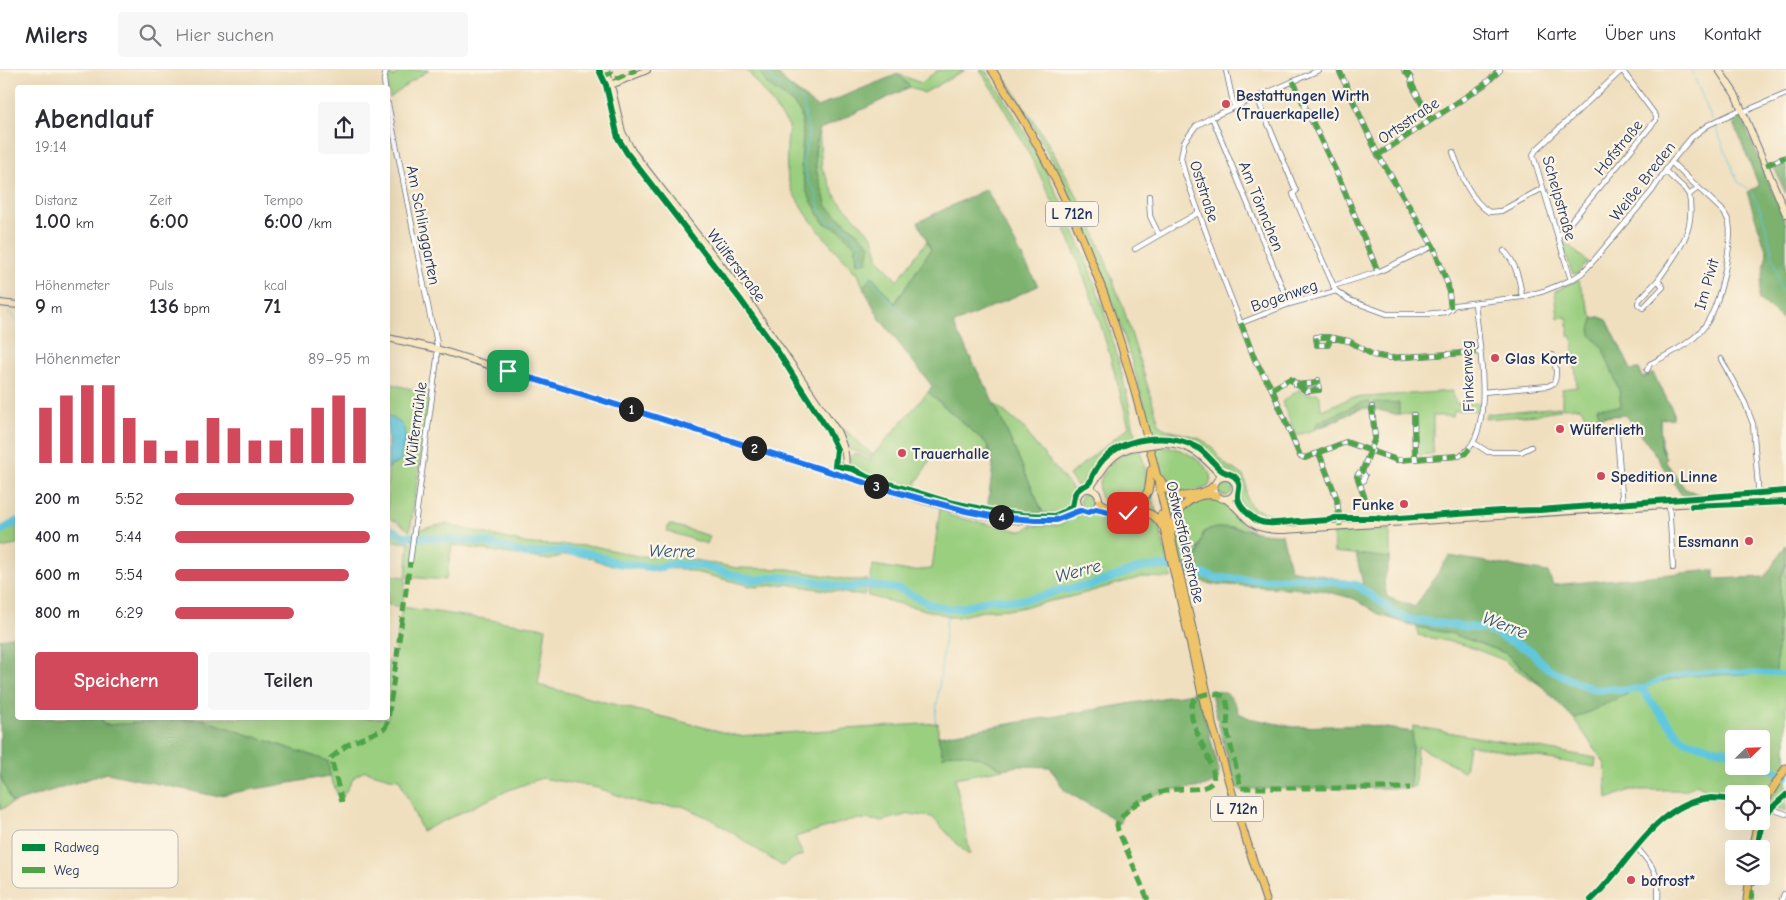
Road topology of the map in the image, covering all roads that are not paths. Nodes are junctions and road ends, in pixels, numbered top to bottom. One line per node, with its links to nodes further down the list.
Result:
1 (386, 70): 13 (street)
2 (606, 70): 14 (main road, Wülferstraße)
3 (647, 70): 14 (main road)
4 (992, 70): 69 (main road, Ostwestfalenstraße / L 712n)
5 (1226, 70): 17 (street)
6 (1319, 70): 12 (street, Oststraße)
7 (1339, 70): 23 (street)
8 (1404, 70): 21 (street)
9 (1500, 70): 21 (street, Ortsstraße)
10 (1622, 70): 28 (street, Schelpstraße); 35 (street, Hofstraße)
11 (1719, 70): 18 (main road)
12 (1294, 81): 16 (street, Oststraße); 39 (street)
13 (385, 85)
14 (611, 85): 70 (main road, Wülferstraße)
15 (1786, 94): 18 (street, Weiße Breden)
16 (1257, 97): 17 (street, Oststraße); 42 (street)
17 (1234, 107): 20 (street, Oststraße)
18 (1743, 110): 25 (street, Weiße Breden); 26 (main road)
19 (390, 114): 53 (street, Am Schlinggarten)
20 (1212, 117): 32 (street, Oststraße); 48 (street, Am Tönnchen)
21 (1430, 119): 23 (street, Ortsstraße)
22 (1453, 152): 28 (street)
23 (1378, 154): 36 (street)
24 (1786, 157): 26 (street)
25 (1671, 162): 27 (street, Weiße Breden); 29 (street, Im Pivit)
26 (1766, 165): 33 (main road)
27 (1665, 171): 30 (street); 40 (street, Weiße Breden)
28 (1543, 188): 35 (street, Schelpstraße)
29 (1698, 188): 30 (street); 57 (street, Im Pivit)
30 (1689, 195): 41 (street)
31 (1149, 196): 34 (street)
32 (1198, 213): 34 (street); 50 (street, Oststraße)
33 (1786, 214)
34 (1159, 235): 37 (street)
35 (1558, 237): 40 (street, Schelpstraße)
36 (1433, 246): 39 (street); 49 (street)
37 (1135, 249)
38 (1504, 251): 44 (street)
39 (1378, 272): 42 (street)
40 (1571, 280): 44 (street, Weiße Breden)
41 (1658, 280): 41 (street)
42 (1333, 286): 43 (street)
43 (1336, 291): 48 (street, Bogenweg); 49 (street, Weiße Breden)
44 (1522, 297): 45 (street, Weiße Breden)
45 (1475, 303): 49 (street, Weiße Breden); 54 (street, Finkenweg)
46 (2, 304): 47 (main road)
47 (15, 304)
48 (1289, 304): 50 (street, Bogenweg)
49 (1450, 309)
50 (1241, 323): 59 (street, Oststraße)
51 (390, 338): 53 (main road)
52 (1330, 339): 54 (street)
53 (437, 349): 70 (main road); 88 (street, Wülfermühle)
54 (1479, 352): 60 (street, Finkenweg)
55 (1552, 355): 60 (street)
56 (1721, 359): 76 (street)
57 (1647, 370)
58 (1296, 385): 58 (street); 59 (street)
59 (1272, 389): 67 (street, Oststraße)
60 (1483, 392): 64 (street, Finkenweg)
61 (1372, 407): 66 (street)
62 (1414, 415): 68 (street)
63 (1613, 426): 82 (street)
64 (1474, 444): 65 (street); 68 (street)
65 (1531, 447)
66 (1370, 450): 67 (street); 68 (street); 78 (street)
67 (1319, 453): 86 (street)
68 (1415, 459)
69 (1153, 470): 71 (main road, L 712n); 81 (main road, L 712n); 87 (main road, Ostwestfalenstraße / L 712n)
70 (843, 476): 85 (main road)
71 (1217, 481): 72 (main road, bridge); 73 (main road); 74 (main road)
72 (1092, 491): 79 (main road); 81 (main road)
73 (1233, 495): 77 (main road); 83 (main road)
74 (1217, 496): 77 (main road); 87 (main road, L 712n)
75 (1786, 497): 76 (main road)
76 (1759, 498): 80 (main road)
77 (1226, 499): 83 (main road)
78 (1365, 500)
79 (1076, 503): 84 (main road); 85 (main road)
80 (1669, 504): 82 (main road); 89 (street)
81 (1097, 505): 84 (main road); 87 (main road, L 712n)
82 (1623, 507): 86 (main road)
83 (1237, 508): 86 (main road)
84 (1082, 510): 85 (main road)
85 (1069, 514)
86 (1340, 526)
87 (1170, 542): 98 (main road, Ostwestfalenstraße / L 712n)
88 (410, 562)
89 (1673, 568)
90 (1786, 768): 91 (main road)
91 (1770, 793)
92 (1725, 799): 95 (main road)
93 (1770, 810): 94 (street)
94 (1786, 814)
95 (1637, 848): 99 (main road); 100 (street)
96 (1749, 885): 101 (main road)
97 (1784, 894): 102 (street)
98 (1266, 897)
99 (1591, 900)
100 (1658, 900)
101 (1747, 900)
102 (1782, 900)

